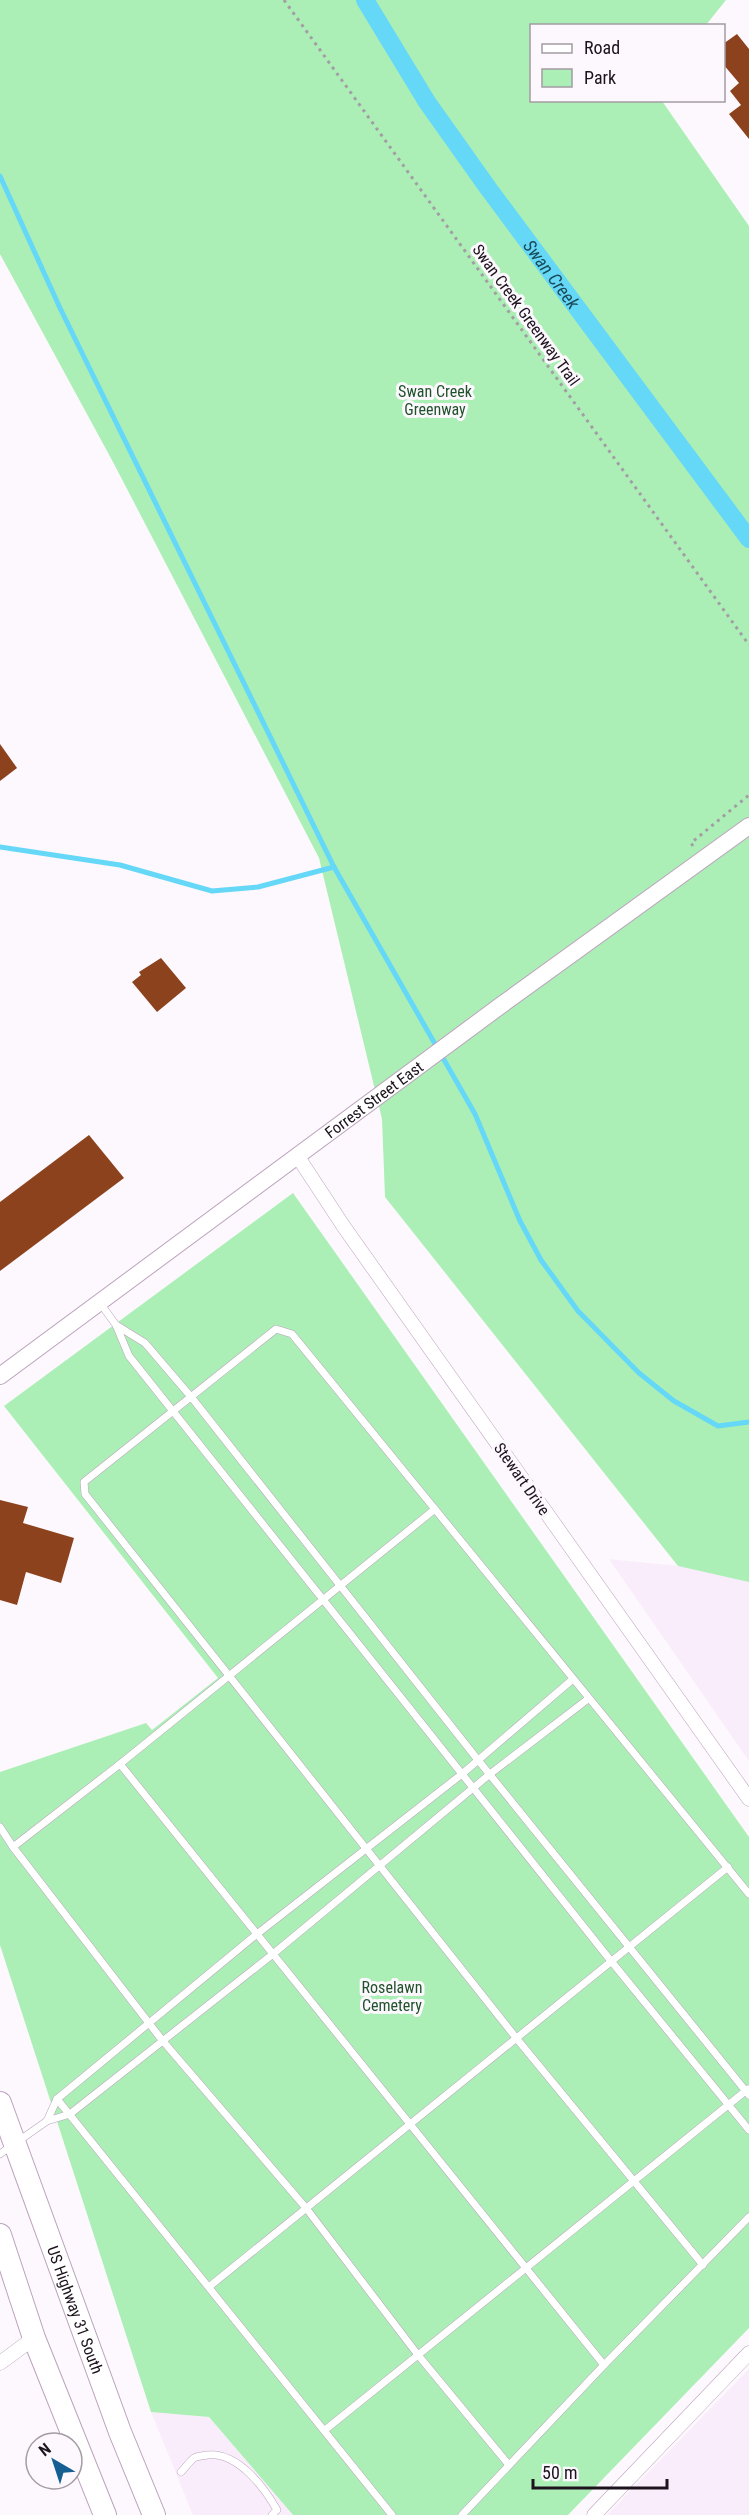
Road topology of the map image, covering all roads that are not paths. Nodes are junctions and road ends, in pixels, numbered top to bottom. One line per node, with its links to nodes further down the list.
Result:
1 (749, 826): 2 (street, Forrest Street East)
2 (298, 1157): 3 (street, Forrest Street East); 19 (street, Stewart Drive)
3 (100, 1303): 4 (lane); 5 (street, Forrest Street East)
4 (117, 1325): 6 (lane); 7 (lane)
5 (0, 1376)
6 (192, 1398): 7 (lane); 8 (lane); 9 (lane)
7 (174, 1412): 10 (lane); 11 (lane)
8 (435, 1509): 9 (lane); 12 (lane)
9 (341, 1587): 10 (lane); 14 (lane)
10 (324, 1600): 11 (lane); 16 (lane)
11 (228, 1675): 15 (lane); 22 (lane)
12 (573, 1679): 13 (lane); 14 (lane)
13 (588, 1699): 17 (lane); 24 (lane)
14 (478, 1760): 16 (lane); 17 (lane)
15 (120, 1764): 21 (lane); 26 (lane)
16 (462, 1774): 18 (lane); 22 (lane)
17 (490, 1774): 18 (lane); 27 (lane)
18 (473, 1788): 23 (lane); 29 (lane)
19 (749, 1799)
20 (0, 1827): 21 (lane)
21 (14, 1847): 30 (lane)
22 (368, 1849): 23 (lane); 26 (lane)
23 (380, 1864): 28 (lane); 31 (lane)
24 (728, 1867): 25 (lane); 27 (lane)
25 (749, 1894)
26 (257, 1934): 28 (lane); 30 (lane)
27 (629, 1946): 29 (lane); 33 (lane)
28 (273, 1954): 32 (lane); 39 (lane)
29 (611, 1961): 31 (lane); 36 (lane)
30 (149, 2023): 32 (lane); 34 (lane)
31 (517, 2039): 39 (lane); 42 (lane)
32 (162, 2040): 37 (lane); 43 (lane)
33 (748, 2091): 36 (lane)
34 (57, 2099): 37 (lane); 38 (lane)
35 (0, 2103): 41 (main road, US Highway 31 South)
36 (729, 2104): 40 (lane); 42 (lane)
37 (70, 2114): 38 (lane); 48 (lane)
38 (47, 2121): 41 (lane)
39 (410, 2126): 43 (lane); 47 (lane)
40 (749, 2130)
41 (7, 2149): 58 (main road, US Highway 31 South)
42 (634, 2181): 46 (lane); 47 (lane)
43 (306, 2208): 48 (lane); 51 (lane)
44 (749, 2217): 46 (lane)
45 (0, 2235): 49 (main road)
46 (703, 2265): 53 (lane)
47 (526, 2268): 51 (lane); 53 (lane)
48 (210, 2286): 54 (lane)
49 (34, 2338): 52 (street); 57 (main road)
50 (749, 2354): 62 (street)
51 (418, 2355): 54 (lane); 55 (lane)
52 (0, 2363)
53 (604, 2365): 55 (lane)
54 (325, 2430): 60 (lane)
55 (509, 2465): 61 (lane)
56 (181, 2472): 59 (lane)
57 (105, 2515)
58 (153, 2515)
59 (272, 2515)
60 (392, 2515)
61 (462, 2515)
62 (594, 2515)

